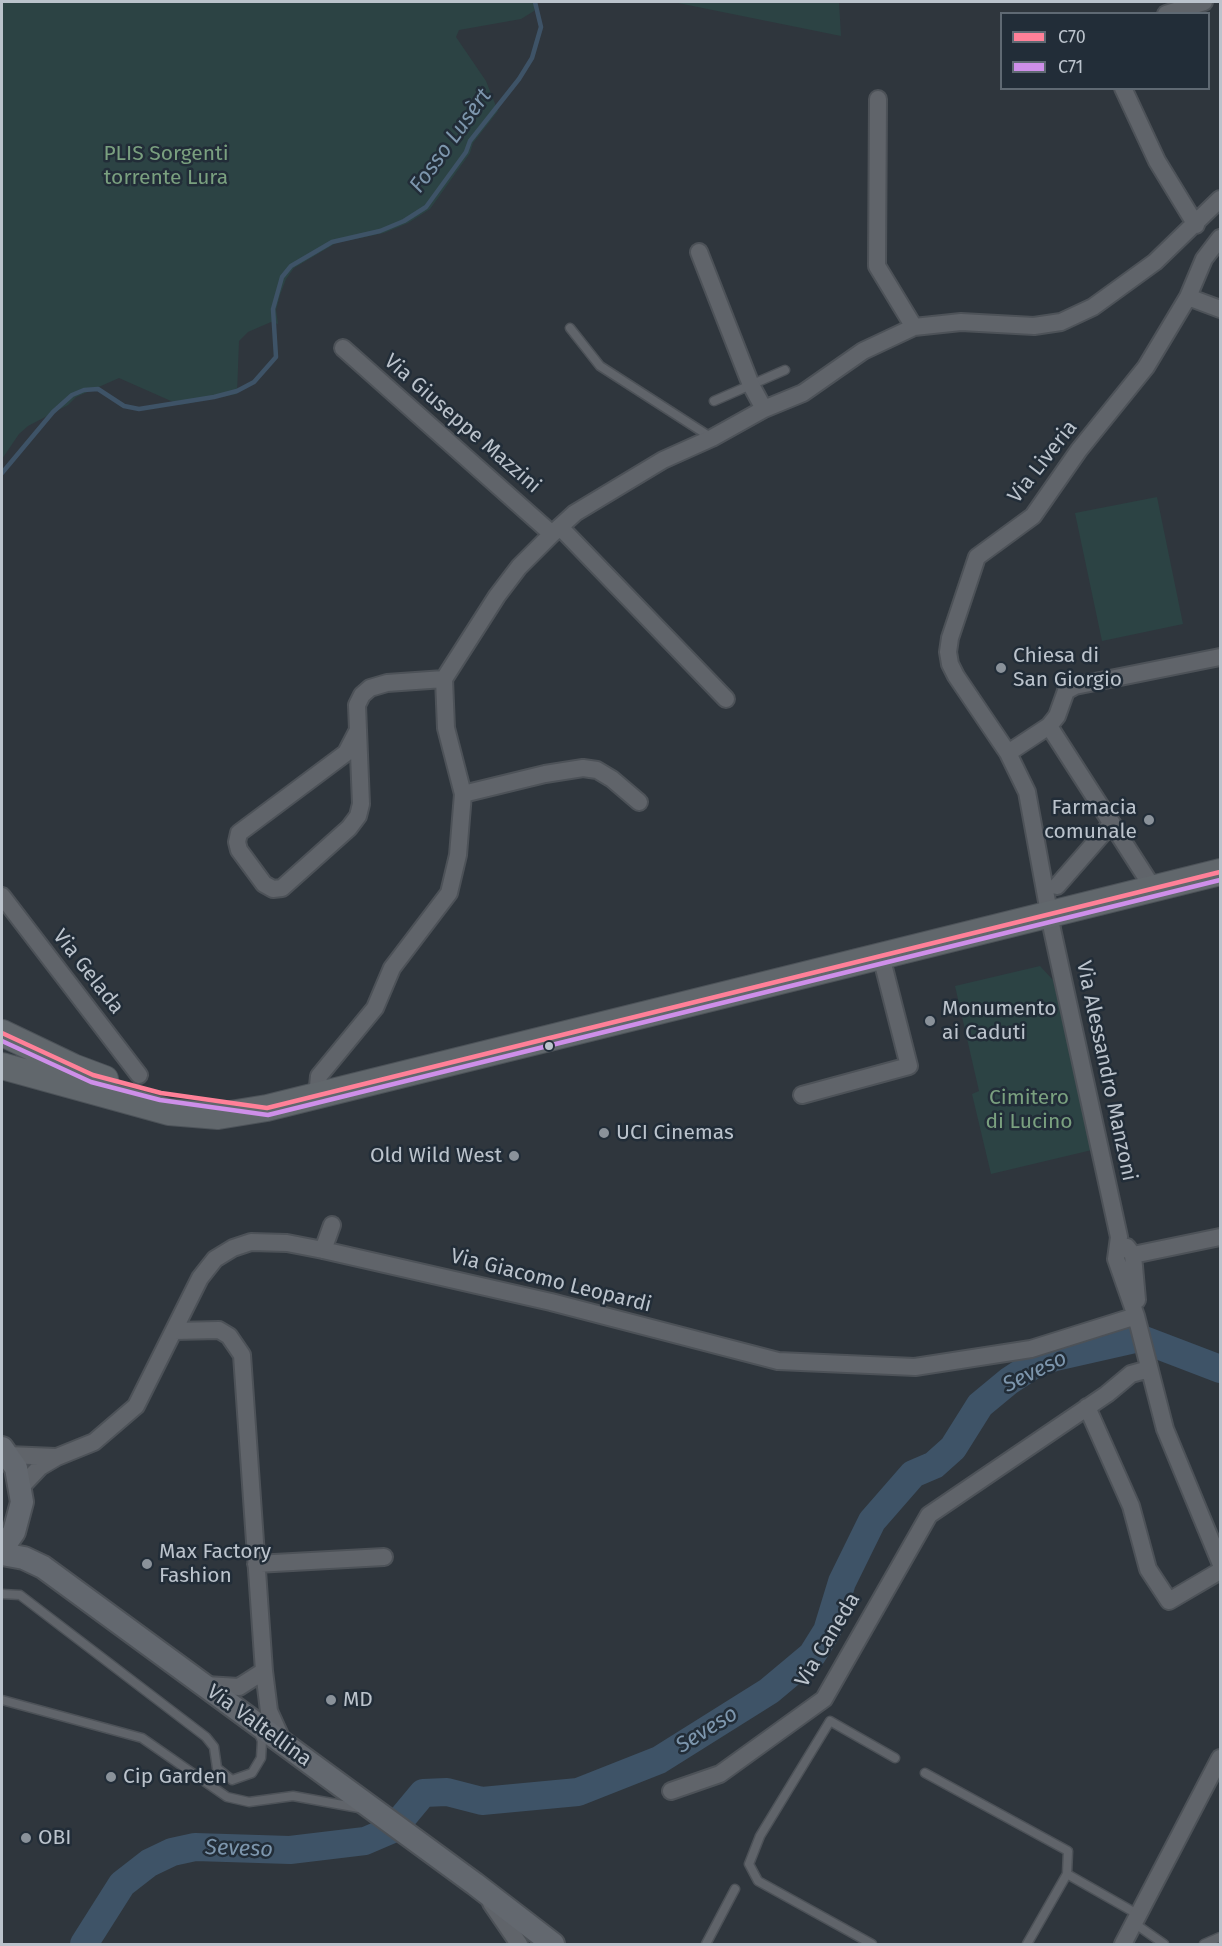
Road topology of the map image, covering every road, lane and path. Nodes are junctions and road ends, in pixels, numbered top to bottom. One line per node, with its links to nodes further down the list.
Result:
1 (1204, 2): 2 (street)
2 (1172, 12)
3 (1124, 90): 6 (street)
4 (878, 99): 11 (street)
5 (1221, 199): 6 (street)
6 (1196, 225): 11 (street)
7 (1221, 238): 9 (street, Via Liveria)
8 (699, 252): 15 (street)
9 (1188, 297): 10 (street); 25 (street, Via Liveria)
10 (1221, 309)
11 (914, 327): 17 (street)
12 (570, 328): 18 (lane)
13 (343, 348): 19 (street, Via Giuseppe Mazzini)
14 (785, 370): 15 (lane)
15 (751, 385): 16 (lane); 17 (street)
16 (714, 401)
17 (764, 409): 18 (street)
18 (712, 438): 19 (street)
19 (556, 531): 21 (street); 22 (street, Via Giuseppe Mazzini)
20 (1221, 657): 23 (street)
21 (444, 680): 24 (street); 26 (street)
22 (726, 699)
23 (1049, 726): 25 (street); 28 (street)
24 (358, 730): 24 (street)
25 (1008, 753): 33 (street, Via Liveria)
26 (463, 794): 27 (street); 39 (street)
27 (639, 802)
28 (1112, 823): 30 (street); 31 (street)
29 (1221, 872): 31 (main road)
30 (1057, 886)
31 (1153, 888): 33 (main road)
32 (2, 897): 37 (street, Via Gelada)
33 (1049, 914): 34 (main road); 42 (street, Via Alessandro Manzoni)
34 (881, 956): 38 (street); 39 (main road)
35 (2, 1034): 40 (main road)
36 (2, 1066): 40 (main road)
37 (139, 1075)
38 (802, 1095)
39 (317, 1096): 40 (main road)
40 (267, 1108)
41 (333, 1225): 44 (street)
42 (1119, 1237): 45 (street, Via Alessandro Manzoni); 46 (street, Via Alessandro Manzoni)
43 (1221, 1237): 45 (street)
44 (323, 1250): 46 (street, Via Giacomo Leopardi); 47 (street, Via Giacomo Leopardi)
45 (1133, 1255): 46 (street, Via Alessandro Manzoni)
46 (1138, 1322): 48 (street, Via Alessandro Manzoni)
47 (174, 1331): 51 (street, Via Giacomo Leopardi); 58 (street)
48 (1148, 1365): 49 (street); 57 (street, Via Alessandro Manzoni)
49 (1087, 1407): 60 (street); 70 (street, Via Caneda)
50 (5, 1451): 51 (street, Via Giacomo Leopardi); 52 (street)
51 (57, 1457): 52 (street, Via Giacomo Leopardi)
52 (22, 1486): 53 (street)
53 (20, 1518): 54 (street); 59 (street, Via Valtellina)
54 (2, 1549)
55 (2, 1554): 59 (street, Via Valtellina)
56 (384, 1557): 58 (street)
57 (1221, 1562)
58 (256, 1564): 62 (street)
59 (43, 1567): 63 (street, Via Valtellina)
60 (1221, 1571)
61 (2, 1594): 65 (lane)
62 (264, 1671): 63 (street); 66 (street)
63 (203, 1685): 65 (street, Via Valtellina)
64 (2, 1700): 71 (lane)
65 (254, 1722): 66 (street, Via Valtellina)
66 (285, 1745): 71 (street, Via Valtellina)
67 (895, 1758): 80 (lane)
68 (1221, 1758): 75 (street)
69 (925, 1773): 72 (lane)
70 (671, 1791)
71 (379, 1814): 73 (street, Via Valtellina)
72 (1067, 1874): 75 (lane); 81 (lane)
73 (475, 1884): 77 (street, Via Valtellina); 78 (street, Via Valtellina)
74 (735, 1889): 79 (lane)
75 (1137, 1919): 82 (street); 83 (lane)
76 (1221, 1937): 84 (lane)
77 (519, 1944)
78 (553, 1944)
79 (706, 1944)
80 (872, 1944)
81 (1027, 1944)
82 (1123, 1944)
83 (1164, 1944)
84 (1204, 1944)

